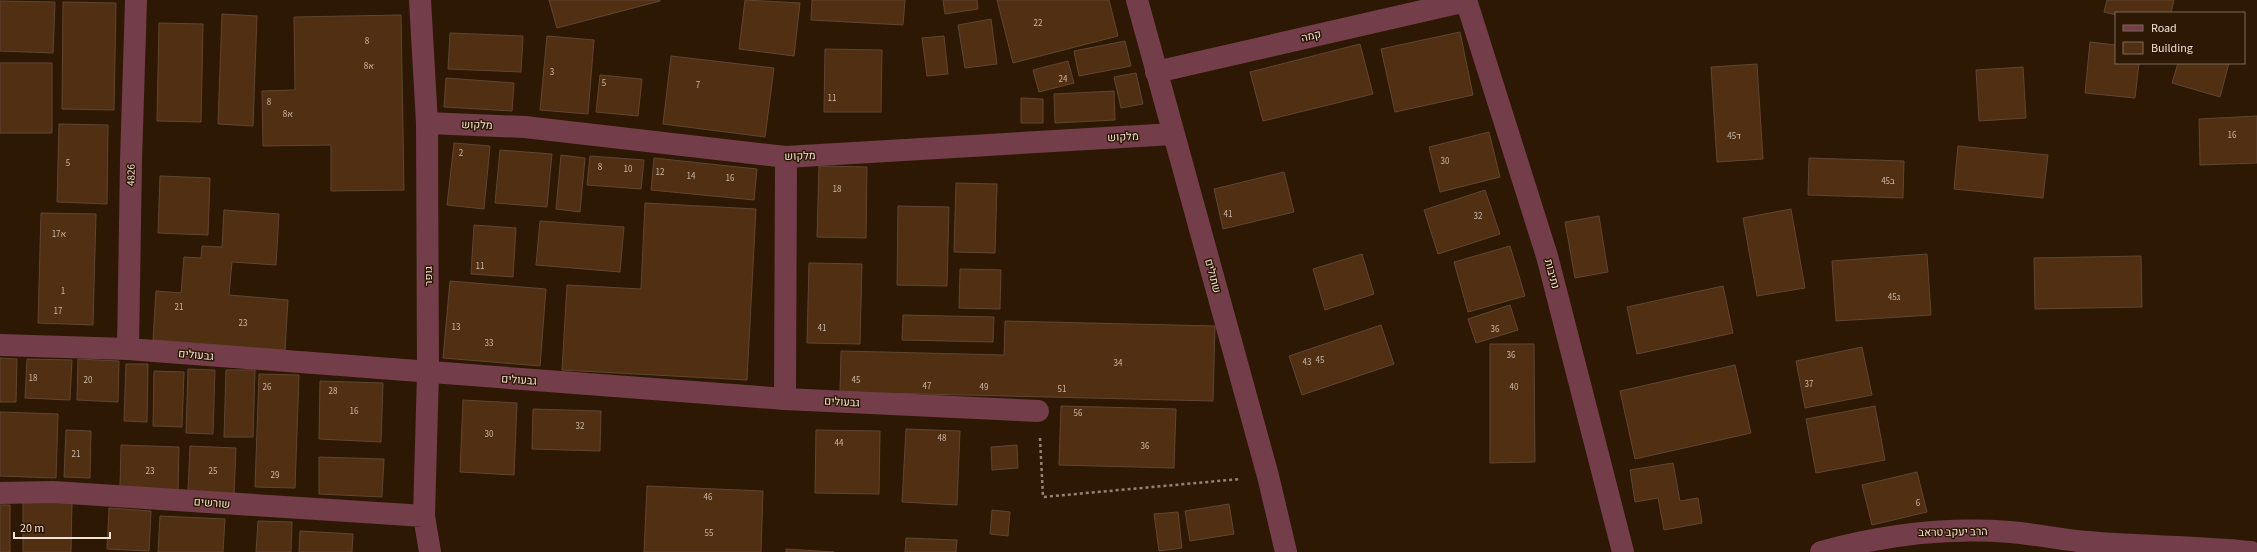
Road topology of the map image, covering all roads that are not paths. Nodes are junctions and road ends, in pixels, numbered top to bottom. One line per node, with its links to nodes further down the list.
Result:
1 (136, 0): 10 (street, 4826)
2 (420, 0): 6 (street, גופר)
3 (1137, 0): 5 (street, שתולים)
4 (1466, 1): 5 (street, קמה); 19 (street, נתיבות)
5 (1156, 72): 7 (street, שתולים)
6 (427, 123): 8 (street, מלקוש); 11 (street, גופר)
7 (1174, 134): 8 (street, מלקוש); 18 (street, שתולים)
8 (786, 157): 12 (street)
9 (0, 345): 10 (street, גבעולים)
10 (128, 349): 11 (street, גבעולים)
11 (428, 373): 12 (street, גבעולים); 15 (street, גופר)
12 (785, 399): 13 (street, גבעולים)
13 (1038, 411)
14 (0, 493): 15 (street, שורשים)
15 (424, 516): 17 (street, גופר)
16 (2087, 542): 20 (street, הרב יעקב טראב); 21 (street, הרב יעקב טראב); 22 (street, הרב יעקב טראב)
17 (430, 552)
18 (1286, 552)
19 (1623, 552)
20 (1821, 552)
21 (2119, 552)
22 (2251, 552)

